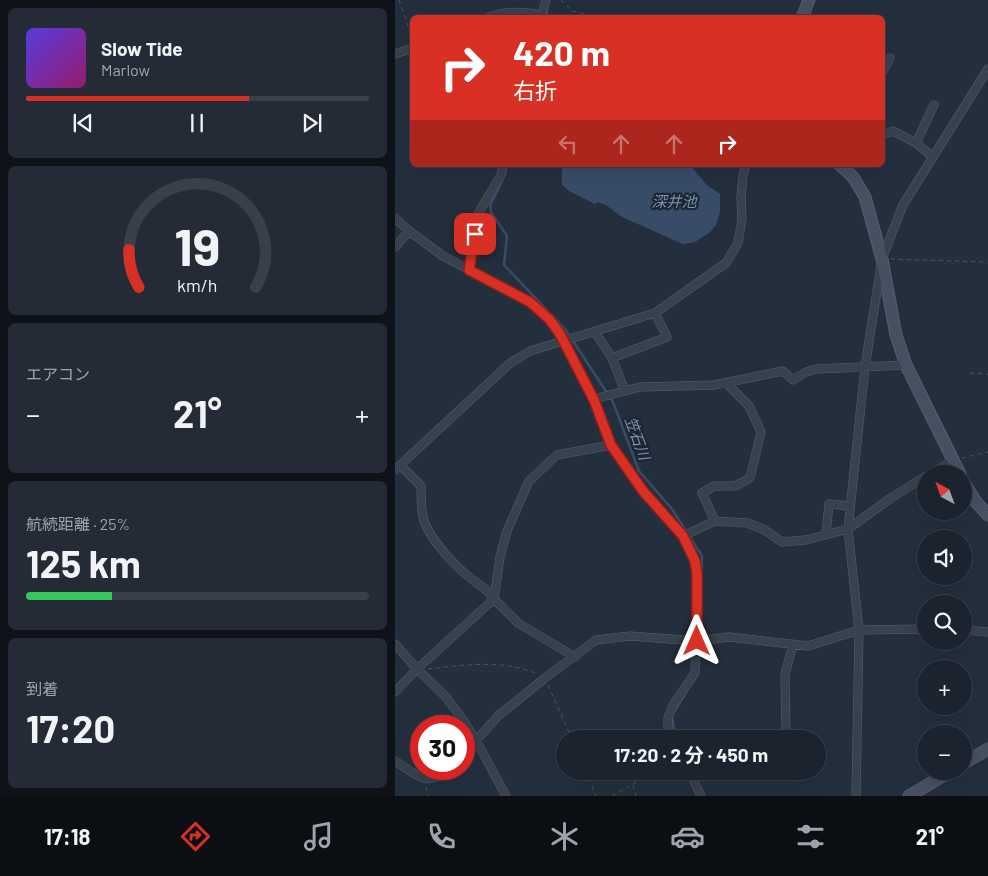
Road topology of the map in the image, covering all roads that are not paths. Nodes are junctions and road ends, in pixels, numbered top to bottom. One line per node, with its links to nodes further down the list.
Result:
1 (545, 0): 5 (street)
2 (809, 0): 6 (street)
3 (493, 15): 4 (street)
4 (535, 15)
5 (542, 15)
6 (803, 15)
7 (410, 49): 8 (street)
8 (395, 54)
9 (890, 58): 10 (street)
10 (885, 68)
11 (988, 69): 15 (street)
12 (934, 105): 14 (street)
13 (885, 134): 14 (street)
14 (915, 143): 15 (street)
15 (933, 157): 22 (street)
16 (503, 167): 23 (street)
17 (745, 167): 24 (street)
18 (842, 167): 22 (street)
19 (395, 218): 20 (street)
20 (409, 232): 21 (street); 23 (street)
21 (395, 247)
22 (882, 259): 28 (street); 29 (street)
23 (469, 270): 26 (street)
24 (655, 313): 25 (street); 27 (street)
25 (595, 332): 26 (street); 27 (street)
26 (564, 341): 32 (street); 37 (street)
27 (612, 358): 31 (street)
28 (906, 365): 29 (street); 34 (street)
29 (865, 367): 30 (street); 40 (street)
30 (726, 383): 31 (street); 42 (street)
31 (625, 391): 32 (street)
32 (594, 400): 33 (street)
33 (611, 445): 45 (street); 46 (street)
34 (954, 460): 35 (street); 36 (street)
35 (946, 465)
36 (956, 465)
37 (396, 469): 46 (street)
38 (917, 482): 43 (street)
39 (973, 497): 41 (street)
40 (850, 506): 43 (street); 44 (street)
41 (988, 515)
42 (715, 521): 44 (street); 45 (street)
43 (848, 529): 44 (street); 48 (street)
44 (825, 534)
45 (683, 536): 51 (street)
46 (494, 599): 54 (street); 55 (street)
47 (917, 629): 48 (street)
48 (859, 630): 53 (street); 68 (street)
49 (972, 631): 50 (street)
50 (988, 632)
51 (697, 641): 53 (street); 54 (street); 57 (street)
52 (395, 644): 55 (street)
53 (793, 644): 58 (street)
54 (575, 657): 59 (street)
55 (417, 669): 56 (street); 59 (street)
56 (395, 692)
57 (669, 730)
58 (786, 730)
59 (476, 740): 66 (street)
60 (988, 749): 61 (street)
61 (972, 758)
62 (395, 761): 63 (street)
63 (410, 770)
64 (693, 780): 67 (street)
65 (936, 780): 69 (street)
66 (506, 796)
67 (701, 796)
68 (856, 796)
69 (909, 796)

